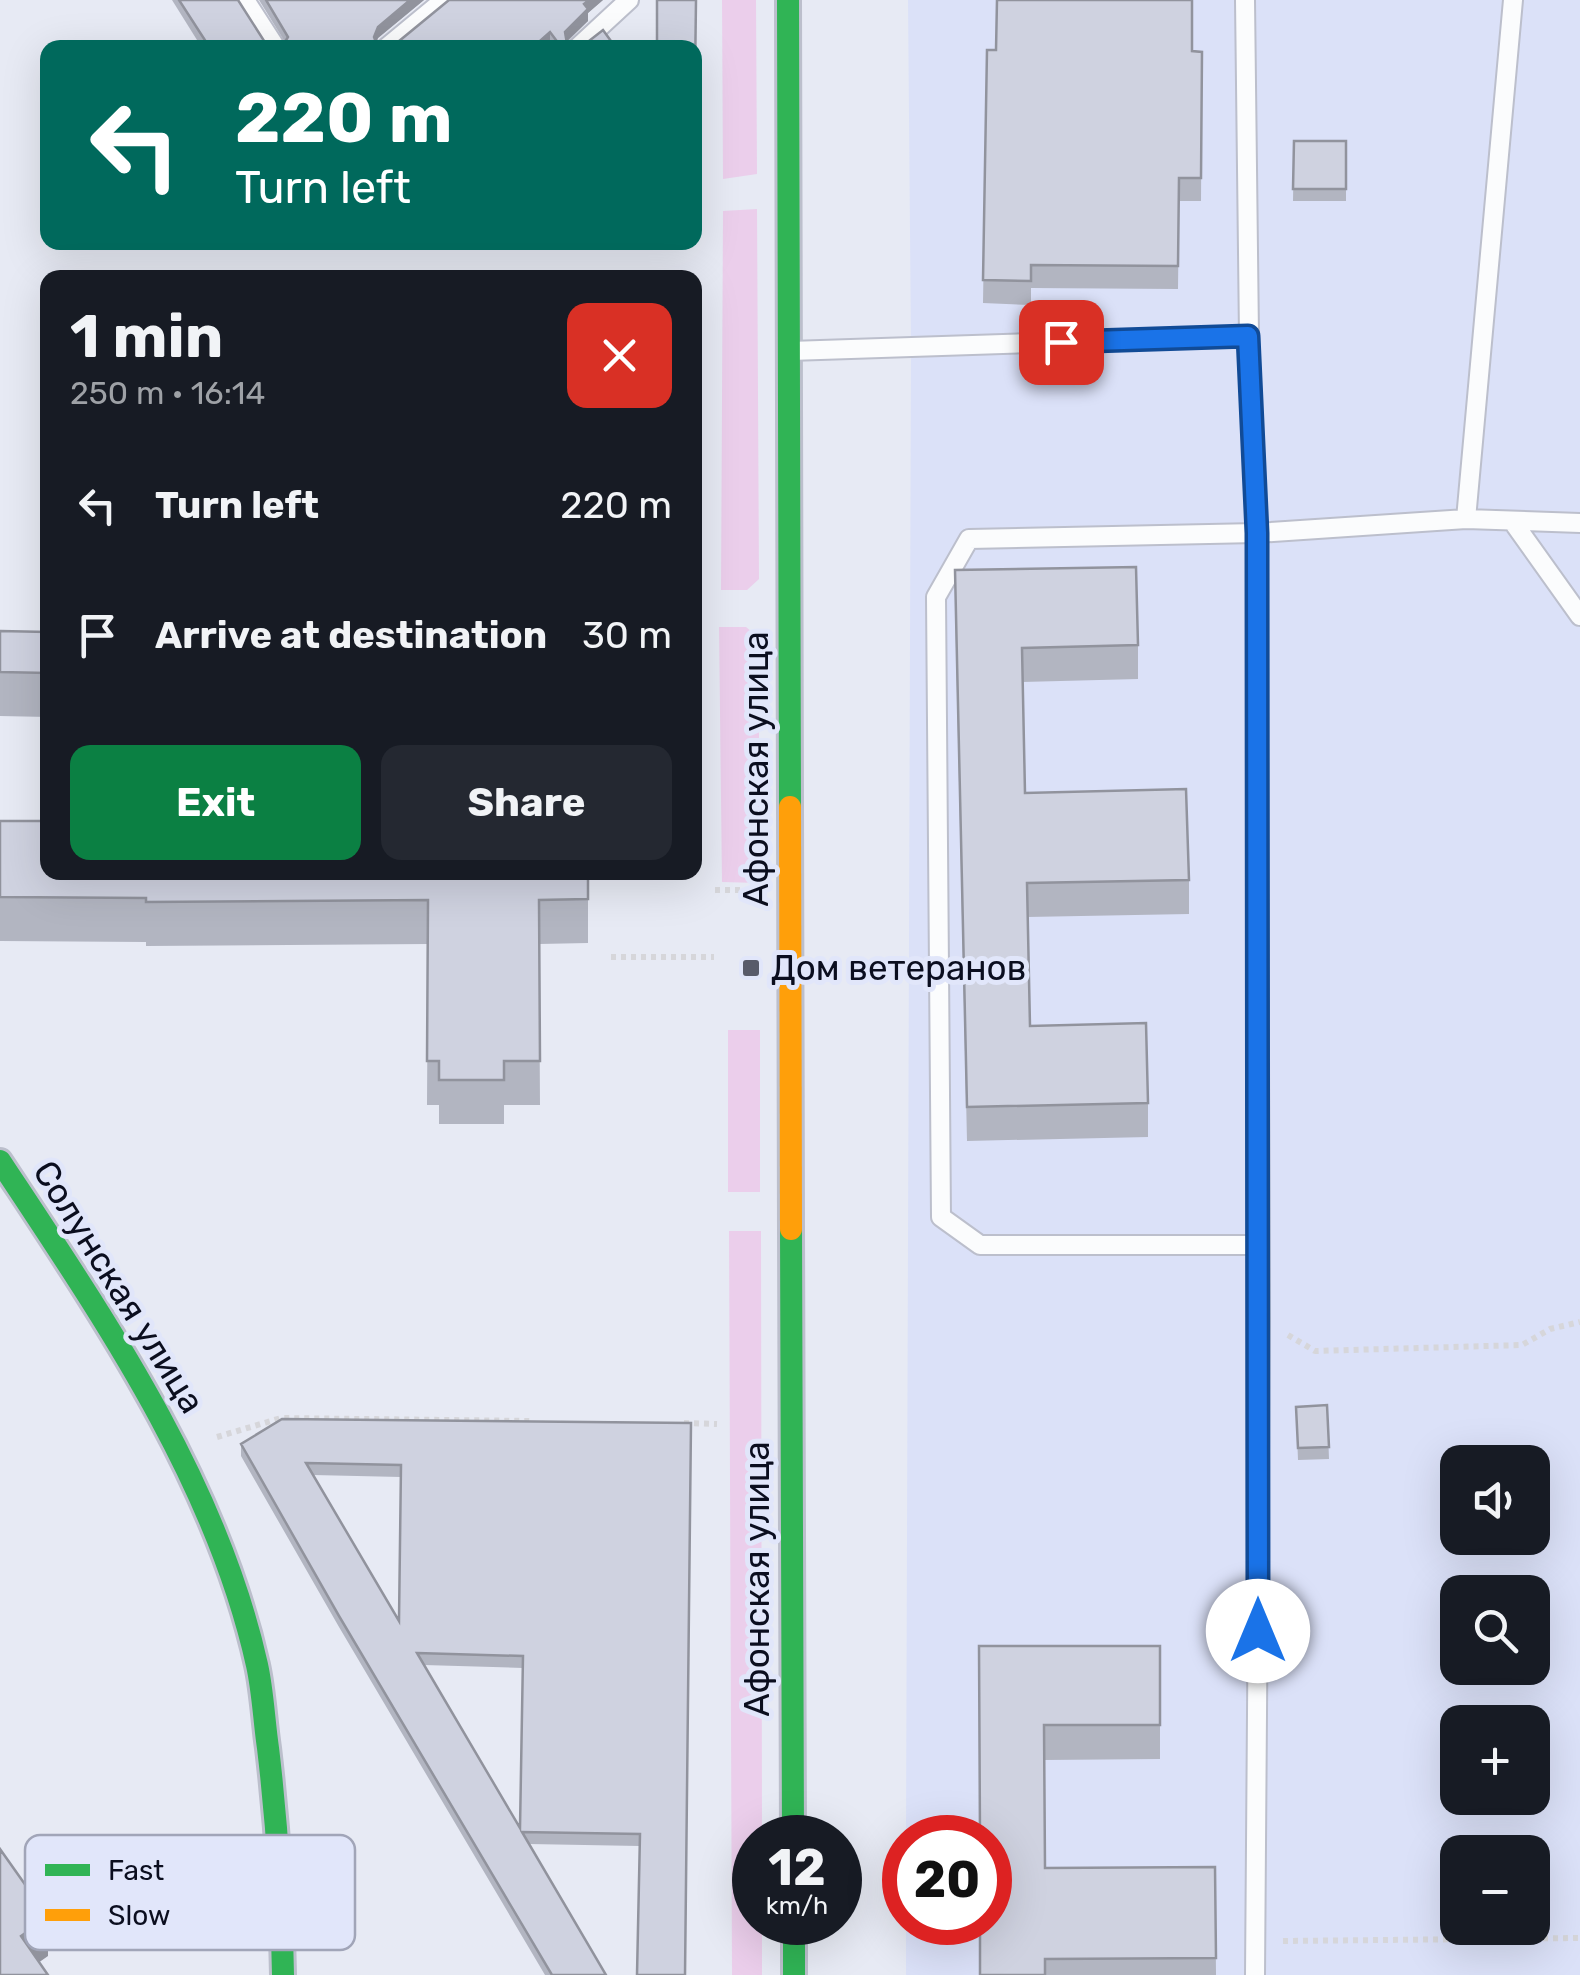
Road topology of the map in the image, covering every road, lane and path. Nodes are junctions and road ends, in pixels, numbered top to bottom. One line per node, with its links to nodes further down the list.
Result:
1 (444, 0): 8 (lane)
2 (630, 0): 9 (lane)
3 (788, 0): 11 (street, Афонская улица)
4 (1245, 0): 10 (lane)
5 (1512, 0): 12 (lane)
6 (248, 1): 7 (lane)
7 (271, 40)
8 (396, 40)
9 (586, 40)
10 (1248, 336): 11 (lane); 15 (lane)
11 (790, 351): 29 (street, Афонская улица)
12 (1466, 519): 13 (lane); 15 (lane)
13 (1514, 522): 14 (lane); 16 (lane)
14 (1580, 523)
15 (1257, 533): 22 (lane); 22 (lane)
16 (1580, 616)
17 (715, 890): 18 (path)
18 (757, 890)
19 (610, 957): 20 (path)
20 (714, 958)
21 (0, 1161): 28 (street, Солунская улица)
22 (1258, 1245): 23 (lane)
23 (1260, 1320): 24 (path); 32 (lane)
24 (1580, 1322)
25 (539, 1422): 28 (path)
26 (678, 1423): 27 (path)
27 (717, 1424)
28 (177, 1448): 30 (street, Солунская улица)
29 (793, 1815)
30 (277, 1835)
31 (1580, 1938): 32 (path)
32 (1256, 1942): 35 (lane)
33 (794, 1945): 34 (street)
34 (794, 1975)
35 (1255, 1975)

